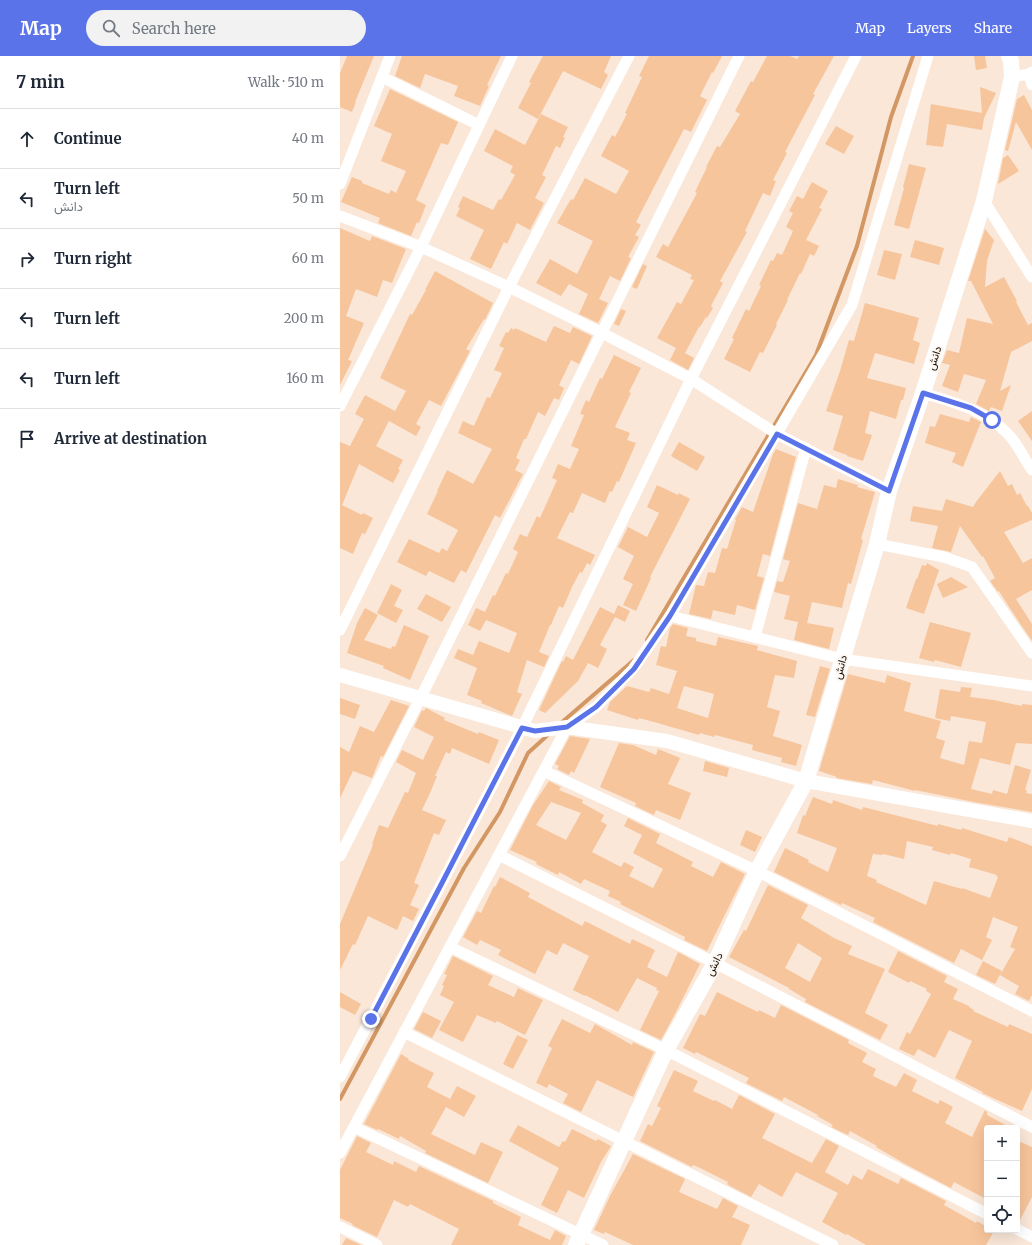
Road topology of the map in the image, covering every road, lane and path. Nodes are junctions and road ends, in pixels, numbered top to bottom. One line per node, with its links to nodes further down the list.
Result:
1 (390, 56): 8 (street)
2 (512, 56): 11 (street)
3 (629, 56): 17 (street)
4 (739, 56): 18 (street)
5 (856, 56): 19 (street)
6 (928, 56): 22 (street)
7 (1009, 56): 9 (main road, دانش)
8 (382, 77): 11 (street); 12 (street)
9 (1012, 77): 10 (street); 13 (main road, دانش)
10 (1031, 77)
11 (479, 125): 15 (street)
12 (340, 184)
13 (984, 201): 16 (street); 20 (main road, دانش)
14 (340, 216): 15 (street)
15 (421, 247): 17 (street); 21 (street)
16 (1032, 277)
17 (509, 287): 18 (street); 28 (street)
18 (602, 333): 19 (street); 34 (street)
19 (691, 379): 22 (street); 36 (street)
20 (923, 393): 24 (street); 25 (main road, دانش)
21 (340, 406)
22 (777, 434): 23 (street); 27 (street)
23 (806, 448): 25 (street); 29 (street)
24 (1032, 470)
25 (889, 491): 26 (main road, دانش)
26 (877, 544): 30 (street); 31 (main road, دانش)
27 (670, 616): 29 (street); 35 (street)
28 (340, 630)
29 (755, 637): 31 (street)
30 (1032, 653)
31 (842, 659): 33 (street); 38 (main road, دانش)
32 (340, 675): 34 (street)
33 (1032, 686)
34 (420, 699): 36 (street); 41 (street)
35 (567, 727): 36 (street); 37 (street); 38 (street)
36 (528, 730): 48 (street)
37 (544, 771): 40 (street); 42 (street)
38 (806, 781): 39 (street); 42 (main road, دانش)
39 (1032, 821)
40 (499, 855): 43 (street); 44 (street)
41 (340, 856)
42 (757, 871): 44 (main road, دانش); 45 (street)
43 (450, 946): 46 (street); 47 (street)
44 (715, 963): 47 (main road, دانش); 49 (street)
45 (1032, 1011)
46 (404, 1032): 50 (street); 51 (street)
47 (666, 1050): 51 (main road, دانش); 53 (street)
48 (340, 1077)
49 (1032, 1127)
50 (354, 1128): 52 (street); 57 (street)
51 (624, 1141): 57 (main road, دانش); 60 (street)
52 (340, 1153)
53 (984, 1212)
54 (340, 1227): 58 (street)
55 (1020, 1231): 56 (street)
56 (1032, 1237)
57 (578, 1240): 59 (street)
58 (377, 1245)
59 (603, 1245)
60 (833, 1245)

